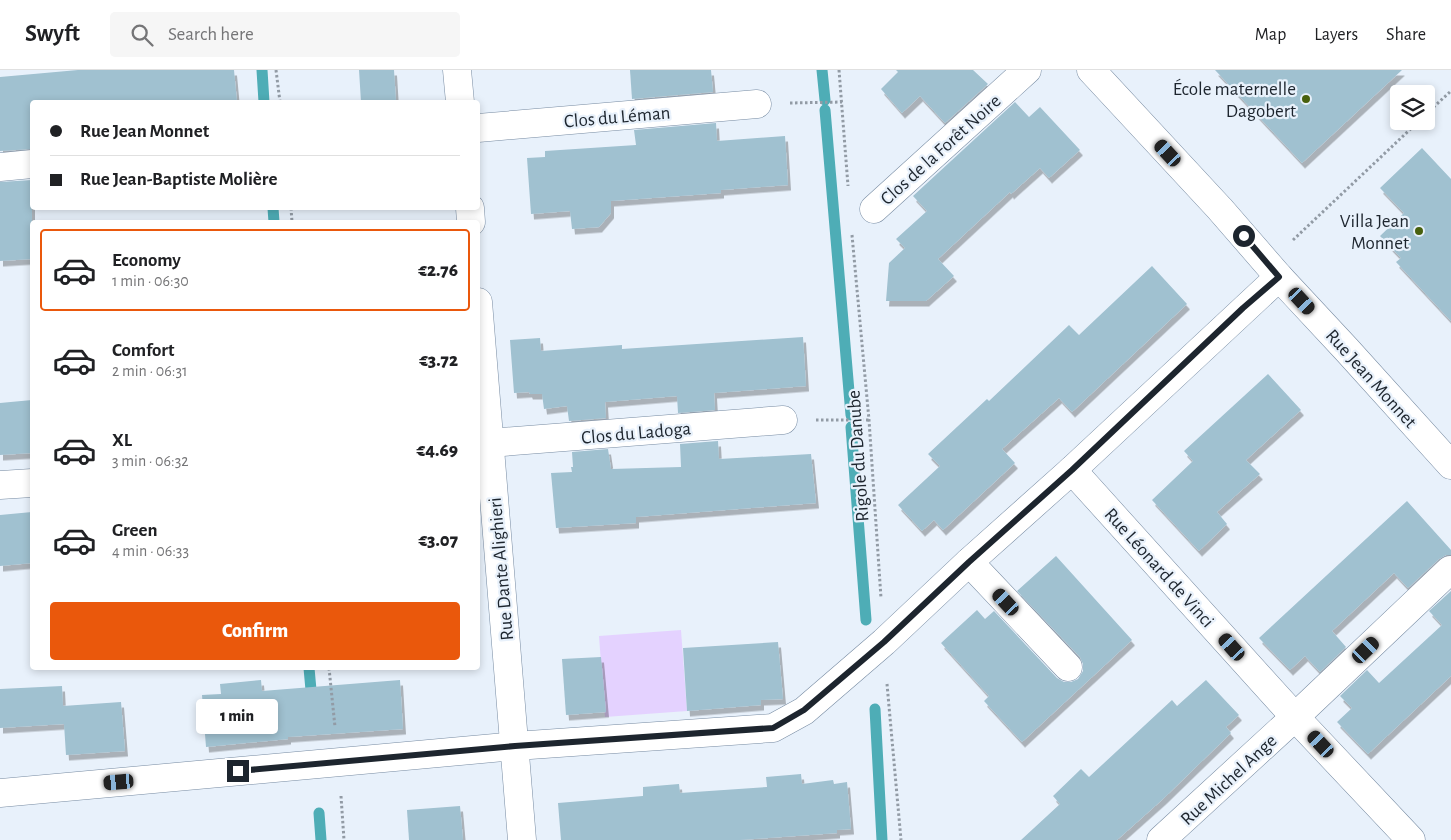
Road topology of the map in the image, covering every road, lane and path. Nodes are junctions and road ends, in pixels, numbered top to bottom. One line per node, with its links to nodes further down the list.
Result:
1 (276, 70): 7 (path)
2 (457, 70): 8 (street)
3 (839, 70): 9 (path)
4 (1028, 70): 17 (street, Clos de la Forêt Noire)
5 (1090, 70): 20 (street, Rue Jean Monnet)
6 (1451, 91): 11 (path)
7 (280, 100)
8 (460, 100)
9 (842, 102): 10 (path); 16 (path)
10 (757, 104): 12 (street, Clos du Léman)
11 (1435, 106)
12 (480, 128)
13 (1409, 130): 19 (path)
14 (30, 164): 15 (street)
15 (0, 167)
16 (849, 195)
17 (874, 209)
18 (852, 233): 23 (path, Rigole du Danube)
19 (1293, 240)
20 (1279, 277): 25 (street, Rue Jean Monnet); 26 (street)
21 (480, 328): 24 (street, Rue Dante Alighieri)
22 (783, 420): 23 (path); 24 (street, Clos du Ladoga)
23 (868, 420): 31 (path, Rigole du Danube)
24 (489, 443): 34 (street, Rue Dante Alighieri)
25 (1451, 465)
26 (1072, 470): 29 (street); 33 (street, Rue Léonard de Vinci)
27 (30, 482): 28 (street)
28 (0, 485)
29 (969, 562): 31 (street); 32 (street)
30 (1450, 570): 33 (street, Rue Michel Ange)
31 (884, 642): 34 (street); 37 (path, Rigole du Danube)
32 (1068, 667)
33 (1295, 717): 38 (street, Rue Michel Ange); 39 (street, Rue Léonard de Vinci)
34 (515, 746): 35 (street); 36 (street)
35 (0, 793)
36 (522, 840)
37 (901, 840)
38 (1161, 840)
39 (1411, 840)

